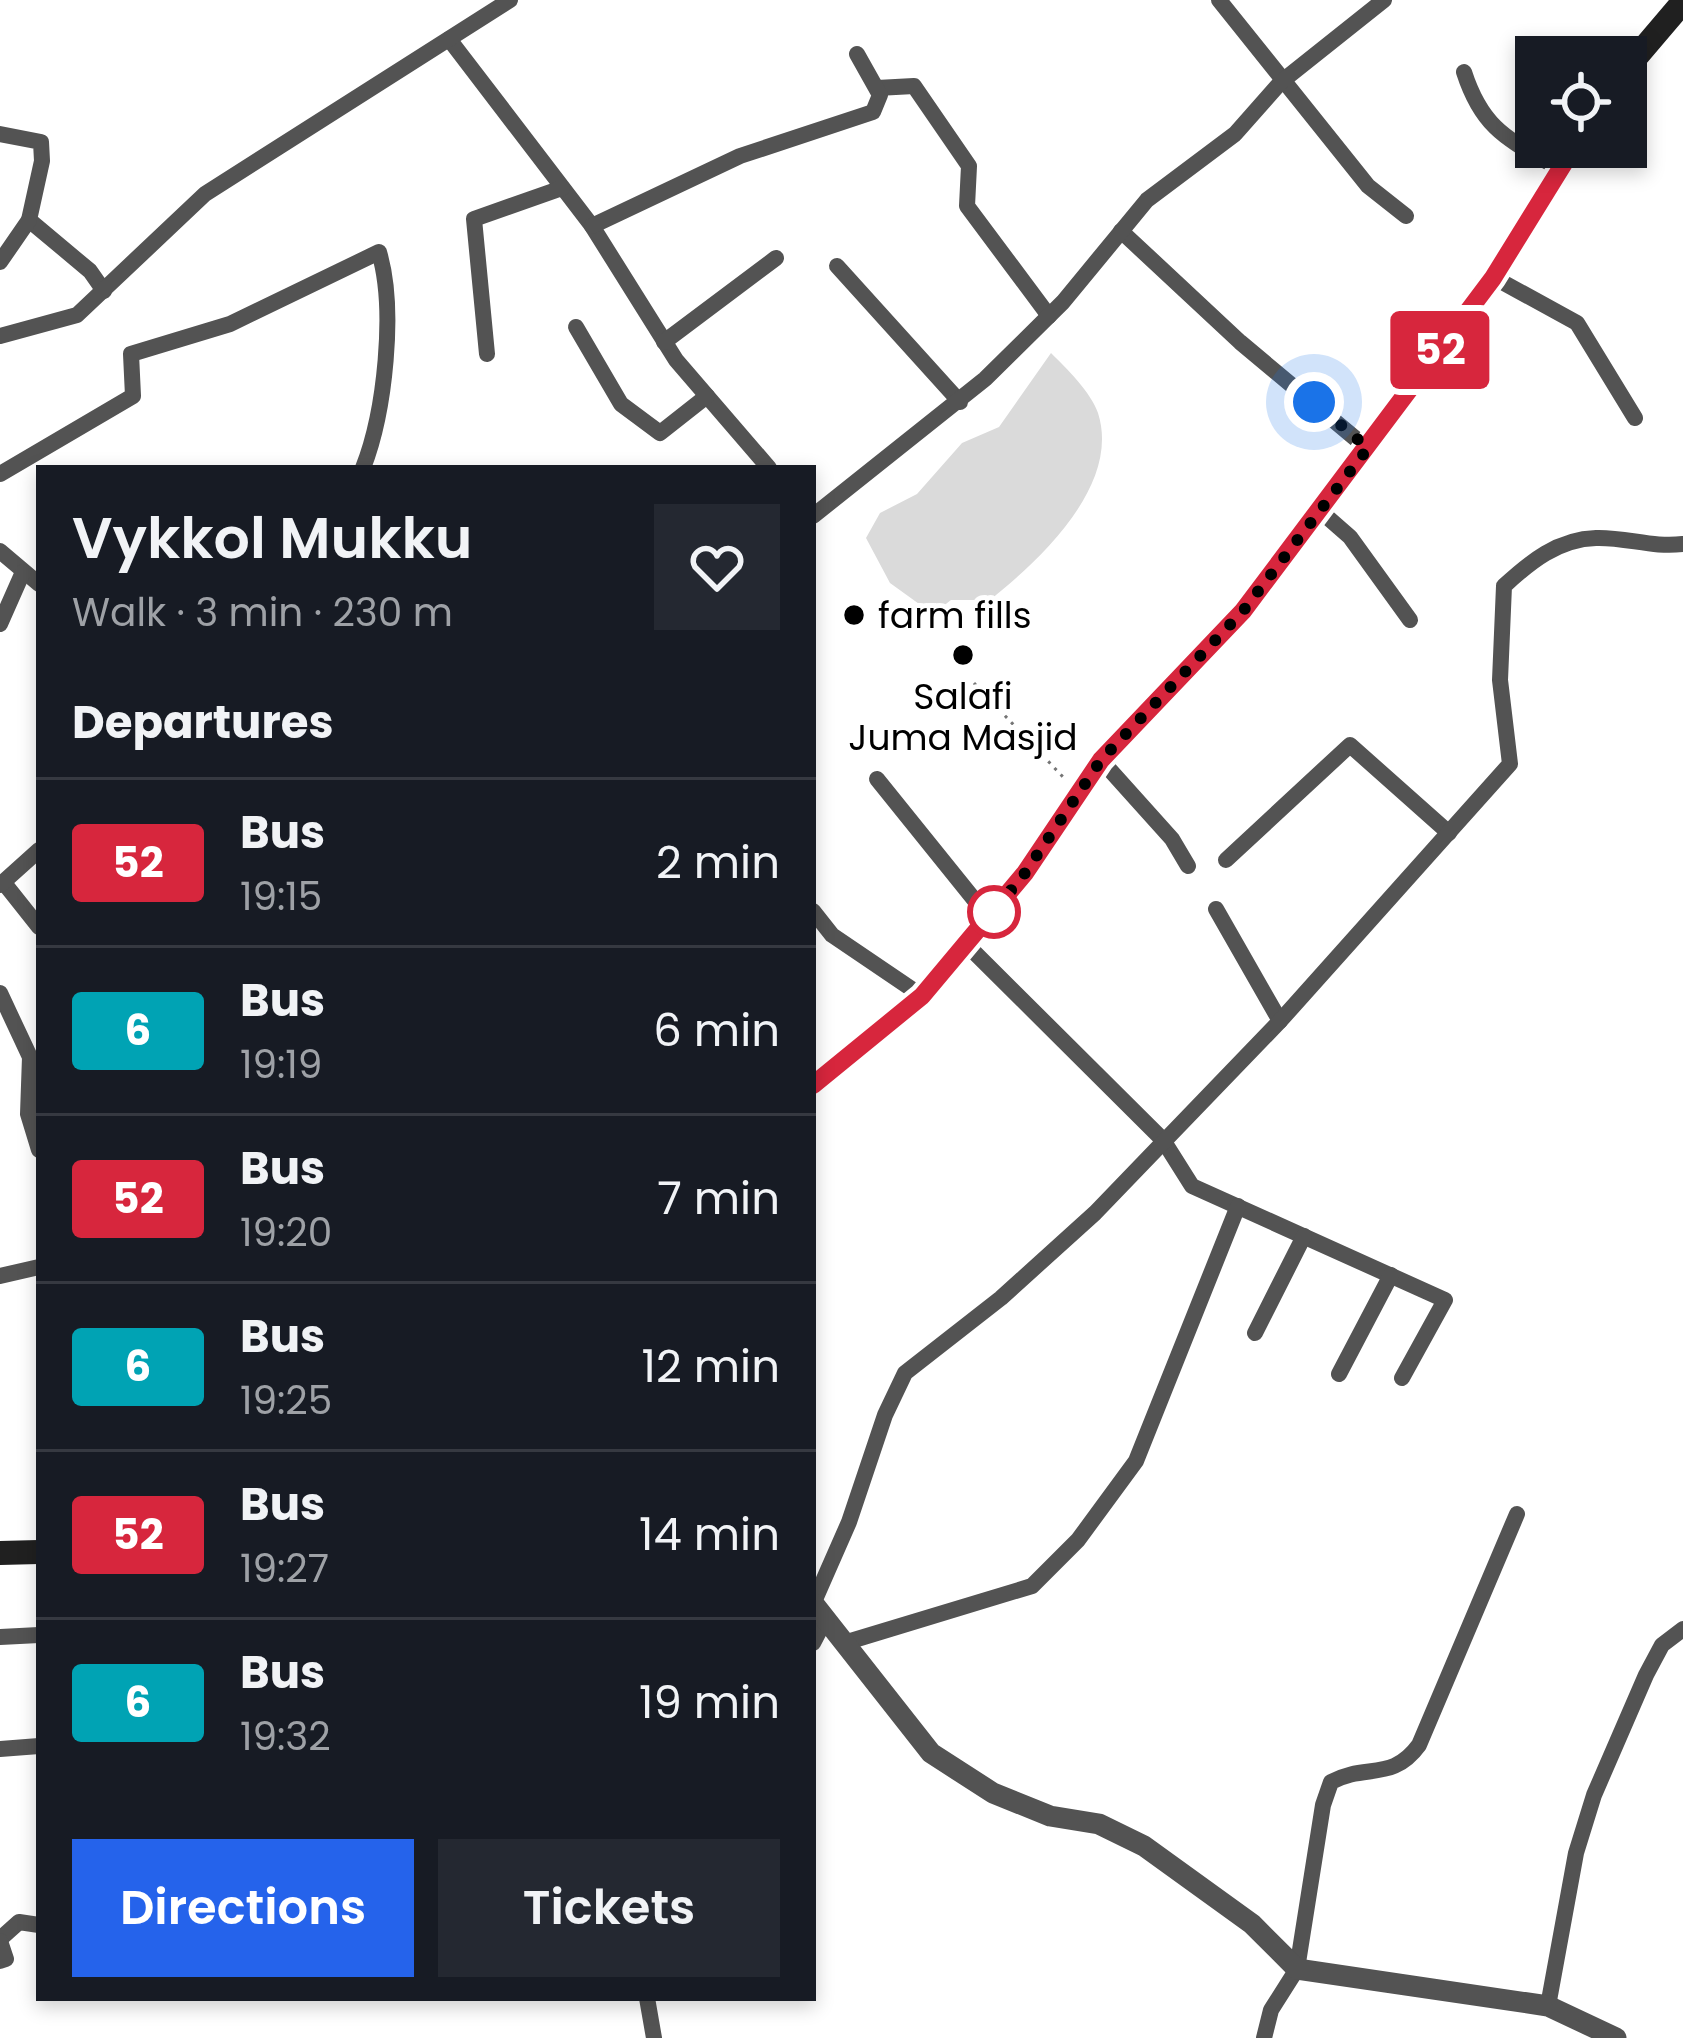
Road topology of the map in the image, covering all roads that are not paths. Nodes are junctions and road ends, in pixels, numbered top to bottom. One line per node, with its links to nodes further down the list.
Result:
1 (510, 0): 5 (street)
2 (1219, 0): 10 (street)
3 (1384, 0): 10 (street)
4 (1683, 2): 7 (main road)
5 (485, 7): 6 (street)
6 (449, 39): 15 (street); 24 (street)
7 (1647, 45)
8 (856, 54): 11 (street)
9 (1463, 72): 13 (street)
10 (1282, 82): 16 (street); 19 (street)
11 (877, 88): 18 (street); 25 (street)
12 (0, 134): 17 (street)
13 (1515, 140)
14 (1561, 168): 23 (main road)
15 (562, 188): 18 (street); 29 (street)
16 (1406, 215)
17 (28, 220): 21 (street); 24 (street)
18 (592, 226): 28 (street)
19 (1121, 231): 25 (street); 33 (street)
20 (776, 258): 28 (street)
21 (0, 262)
22 (837, 266): 31 (street)
23 (1493, 278): 32 (street); 33 (main road)
24 (104, 291): 27 (street)
25 (1049, 316): 31 (street)
26 (576, 327): 30 (street)
27 (0, 336)
28 (664, 342): 30 (street)
29 (487, 354)
30 (707, 396): 35 (street)
31 (960, 402): 38 (street)
32 (1635, 418)
33 (1368, 448): 37 (main road)
34 (370, 465): 36 (street)
35 (766, 465)
36 (0, 474)
37 (1318, 509): 43 (street); 45 (main road)
38 (816, 513)
39 (1683, 544): 47 (street)
40 (0, 551): 41 (street)
41 (23, 572): 42 (street); 44 (street)
42 (36, 582)
43 (1410, 620)
44 (0, 625)
45 (1101, 760): 50 (street); 54 (main road)
46 (877, 779): 54 (street)
47 (1449, 832): 49 (street); 59 (street)
48 (36, 853): 51 (street)
49 (1226, 860)
50 (1188, 866)
51 (2, 884): 55 (street)
52 (1216, 909): 59 (street)
53 (816, 915): 58 (street)
54 (989, 918): 56 (main road)
55 (36, 923)
56 (967, 945): 58 (main road); 62 (street)
57 (0, 992): 61 (street)
58 (922, 996): 60 (main road)
59 (1280, 1021): 62 (street)
60 (816, 1083)
61 (36, 1140)
62 (1163, 1140): 63 (street); 74 (street)
63 (1238, 1206): 64 (street); 78 (street)
64 (1304, 1236): 66 (street); 68 (street)
65 (36, 1269): 67 (street)
66 (1391, 1275): 69 (street); 70 (street)
67 (0, 1276)
68 (1255, 1333)
69 (1339, 1374)
70 (1402, 1378)
71 (1517, 1514): 84 (street)
72 (36, 1552): 73 (main road)
73 (0, 1553)
74 (817, 1609): 78 (street)
75 (1683, 1629): 86 (street)
76 (36, 1635): 77 (street)
77 (0, 1637)
78 (844, 1643): 84 (street)
79 (36, 1746): 80 (street)
80 (0, 1749)
81 (36, 1925): 82 (street)
82 (0, 1940): 83 (street)
83 (0, 1961)
84 (1297, 1970): 86 (street); 88 (street)
85 (642, 2001): 87 (street)
86 (1548, 2006): 89 (street)
87 (654, 2038)
88 (1264, 2038)
89 (1616, 2038)

